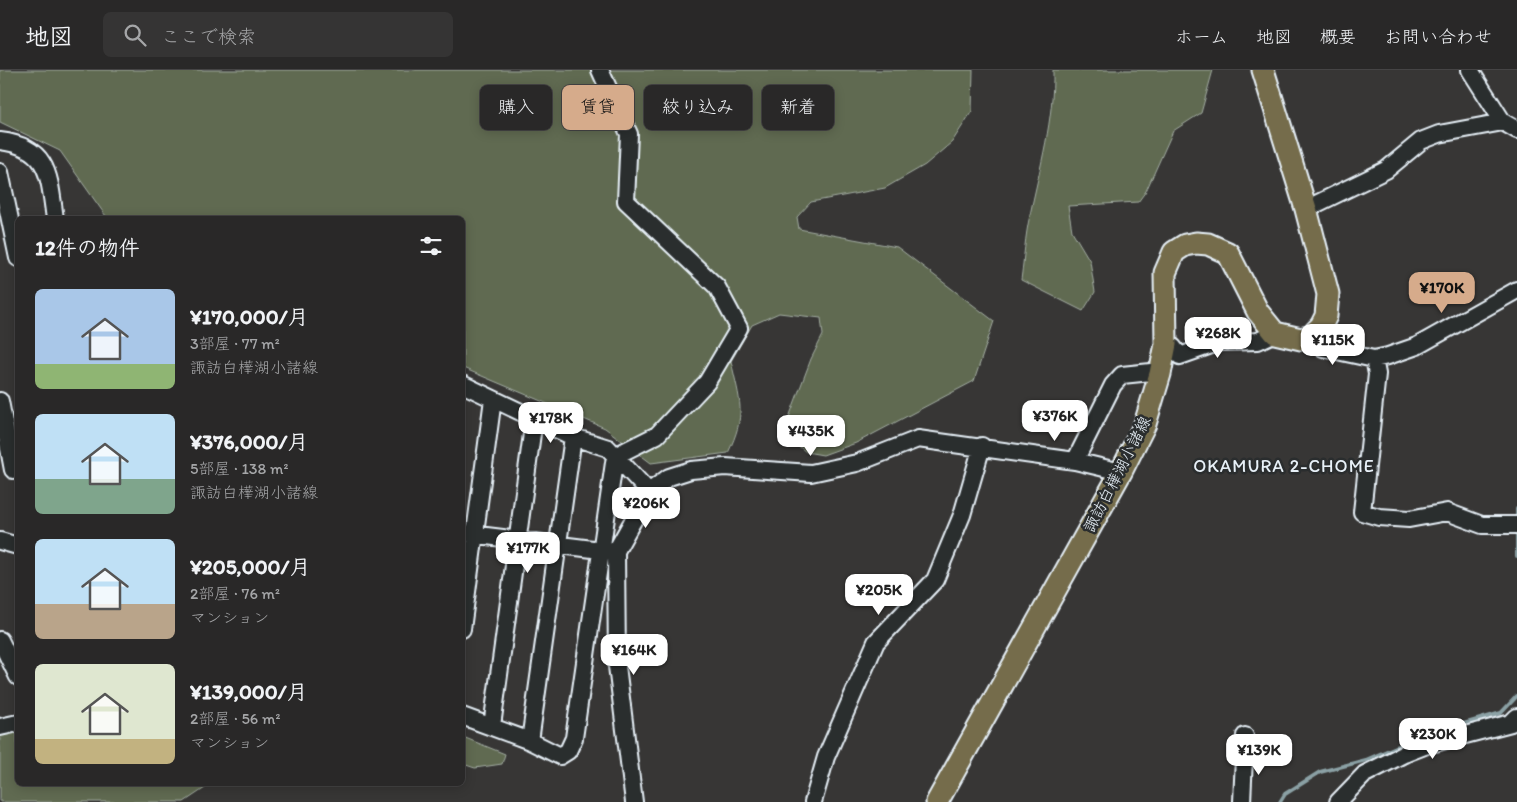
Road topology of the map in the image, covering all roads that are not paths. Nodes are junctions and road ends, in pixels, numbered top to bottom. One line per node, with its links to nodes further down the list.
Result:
1 (600, 70): 22 (street)
2 (1263, 70): 7 (main road)
3 (1470, 70): 4 (street)
4 (1510, 126): 7 (street)
5 (0, 141): 8 (street)
6 (0, 172): 9 (street)
7 (1306, 209): 12 (main road)
8 (55, 216)
9 (15, 244)
10 (1517, 290): 14 (street)
11 (1275, 333): 12 (main road); 13 (street); 13 (main road, 諏訪白樺湖小諸線)
12 (1311, 336): 14 (street)
13 (1166, 344): 25 (main road, 諏訪白樺湖小諸線)
14 (1374, 359): 27 (street)
15 (1151, 372): 23 (street)
16 (465, 385): 17 (street)
17 (493, 399): 19 (street); 28 (street)
18 (0, 401): 24 (street)
19 (534, 419): 20 (street); 29 (street)
20 (573, 437): 22 (street); 30 (street)
21 (982, 446): 23 (street); 26 (street); 43 (street)
22 (614, 456): 26 (street); 31 (street)
23 (1075, 461): 25 (street)
24 (10, 470)
25 (1121, 472): 44 (main road, 諏訪白樺湖小諸線)
26 (649, 492): 31 (street)
27 (1512, 525)
28 (469, 534): 29 (street); 32 (street)
29 (517, 540): 30 (street); 38 (street)
30 (558, 546): 31 (street); 41 (street)
31 (607, 551): 41 (street); 42 (street)
32 (465, 588)
33 (0, 640): 34 (street)
34 (15, 671)
35 (465, 717): 38 (street)
36 (1517, 717): 46 (street)
37 (15, 724): 39 (street)
38 (492, 726): 41 (street)
39 (0, 727)
40 (1244, 736): 45 (street)
41 (530, 740)
42 (634, 802)
43 (812, 802)
44 (936, 802)
45 (1242, 802)
46 (1338, 802)

